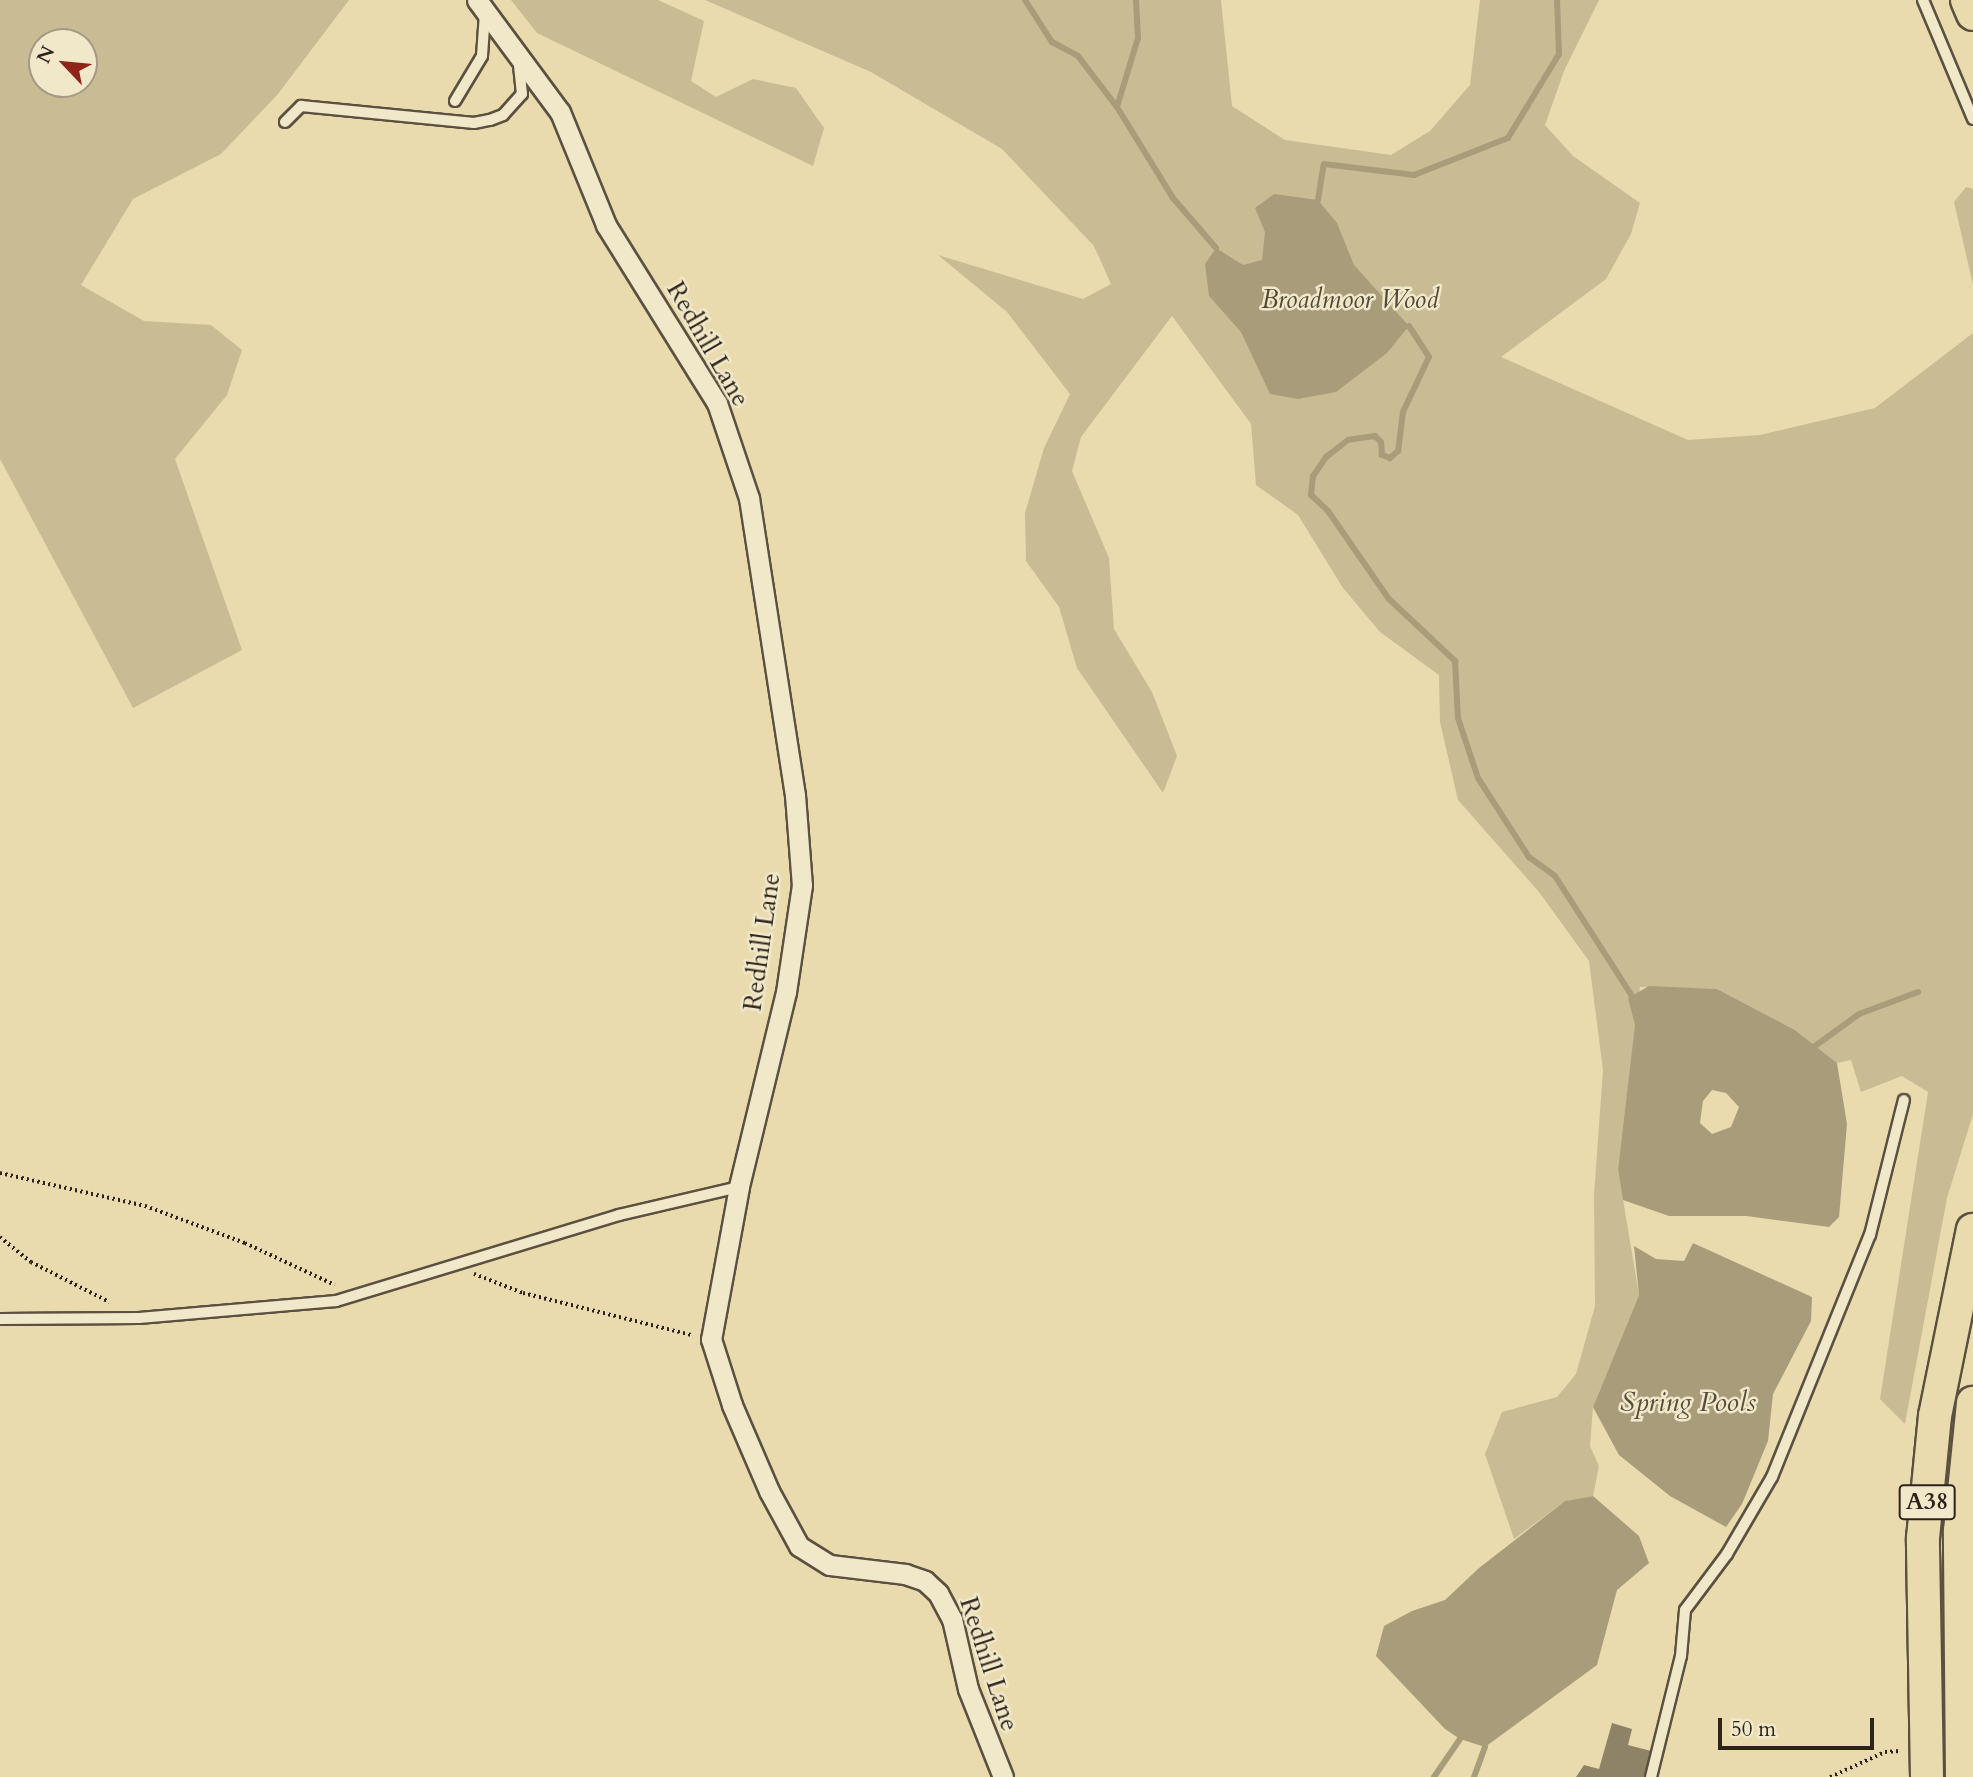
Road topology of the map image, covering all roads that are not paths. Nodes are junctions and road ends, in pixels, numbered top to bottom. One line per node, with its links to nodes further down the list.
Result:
1 (1923, 0): 7 (lane)
2 (1967, 0): 4 (highway)
3 (481, 3): 5 (street, Redhill Lane); 6 (lane)
4 (1973, 14)
5 (514, 47): 8 (lane); 10 (street, Redhill Lane)
6 (454, 100)
7 (1973, 119)
8 (285, 122)
9 (1904, 1100): 15 (lane)
10 (739, 1187): 12 (lane); 14 (street, Redhill Lane)
11 (1973, 1230): 16 (highway, A38)
12 (0, 1319)
13 (1973, 1403): 17 (highway, A38)
14 (1003, 1777)
15 (1651, 1777)
16 (1927, 1777)
17 (1962, 1777)

